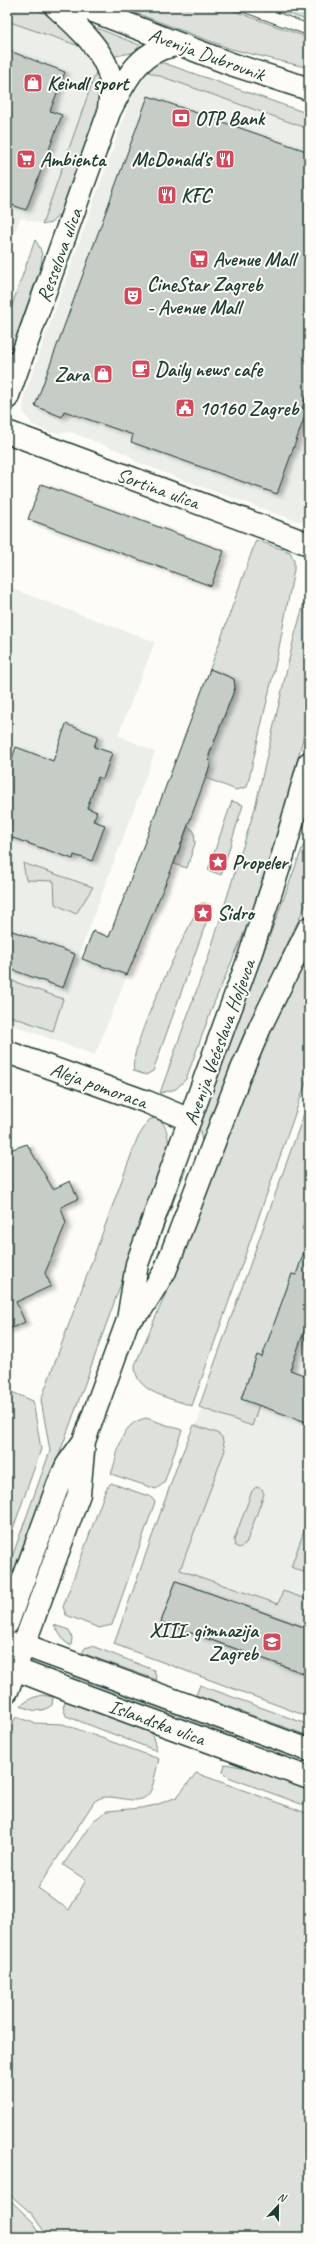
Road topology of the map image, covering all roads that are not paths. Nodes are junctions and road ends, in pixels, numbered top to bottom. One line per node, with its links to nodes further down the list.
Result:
1 (56, 7): 5 (street, Resselova ulica)
2 (83, 7): 3 (street, Avenija Dubrovnik)
3 (179, 45): 4 (street, Avenija Dubrovnik); 5 (street, Resselova ulica)
4 (309, 89)
5 (109, 112): 6 (street, Resselova ulica)
6 (7, 398)
7 (7, 432): 9 (street, Sortina ulica)
8 (309, 530): 9 (street)
9 (276, 532): 10 (street, Sortina ulica)
10 (309, 544)
11 (309, 762): 14 (street, Avenija Većeslava Holjevca)
12 (309, 928): 15 (street, Avenija Većeslava Holjevca)
13 (7, 1052): 14 (street, Aleja pomoraca)
14 (190, 1120): 15 (street); 16 (street, Avenija Većeslava Holjevca)
15 (192, 1204): 16 (street, Avenija Većeslava Holjevca)
16 (128, 1320): 17 (street, Avenija Većeslava Holjevca)
17 (84, 1441): 18 (street, Avenija Većeslava Holjevca); 19 (street, Avenija Većeslava Holjevca)
18 (7, 1624)
19 (15, 1644): 20 (street, Avenija Većeslava Holjevca); 22 (street, Islandska ulica)
20 (11, 1666): 21 (street, Avenija Većeslava Holjevca); 23 (street, Islandska ulica)
21 (7, 1691)
22 (309, 1750)
23 (309, 1778)

